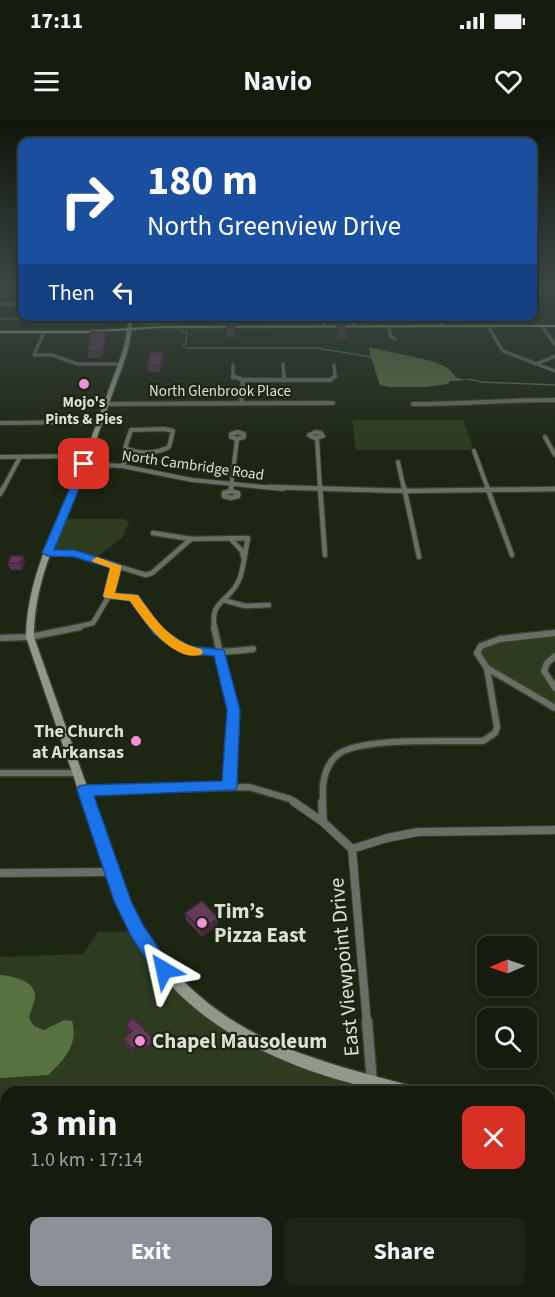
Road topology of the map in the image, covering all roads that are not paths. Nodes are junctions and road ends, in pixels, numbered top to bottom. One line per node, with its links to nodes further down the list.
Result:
1 (39, 343): 5 (street)
2 (127, 343): 5 (main road)
3 (498, 343): 7 (street)
4 (555, 356): 7 (street)
5 (122, 364): 16 (main road)
6 (284, 364): 12 (street)
7 (536, 364): 10 (street)
8 (232, 365): 11 (street)
9 (334, 365): 12 (street)
10 (555, 371)
11 (243, 380): 12 (street); 14 (street)
12 (284, 380)
13 (555, 400): 17 (street)
14 (241, 403): 15 (street, North Glenbrook Place); 16 (street, North Glenbrook Place)
15 (333, 403)
16 (107, 404): 18 (main road)
17 (413, 404)
18 (100, 422): 19 (street); 28 (main road)
19 (0, 423)
20 (545, 437): 25 (street)
21 (317, 438): 32 (street)
22 (237, 439): 31 (street)
23 (474, 451): 33 (street)
24 (131, 452): 24 (street); 30 (street)
25 (555, 455)
26 (0, 457): 27 (street, North Cambridge Road)
27 (20, 457): 28 (street, North Cambridge Road); 37 (street)
28 (86, 460): 30 (street, North Cambridge Road); 41 (main road)
29 (398, 462): 36 (street)
30 (123, 465): 31 (street, North Cambridge Road)
31 (231, 483): 32 (street, North Cambridge Road); 35 (street)
32 (320, 489): 36 (street, North Cambridge Road); 42 (street)
33 (488, 489): 34 (street, North Cambridge Road); 36 (street, North Cambridge Road); 43 (street)
34 (555, 489)
35 (231, 491)
36 (405, 491): 45 (street)
37 (0, 494)
38 (153, 533): 40 (street)
39 (230, 538): 40 (street); 44 (street); 44 (street)
40 (190, 539): 46 (street)
41 (48, 553): 46 (street); 51 (main road)
42 (325, 555)
43 (512, 555)
44 (243, 556): 48 (street)
45 (419, 557)
46 (116, 566): 47 (street)
47 (109, 596): 51 (street); 54 (street)
48 (223, 600): 49 (street); 54 (street)
49 (269, 605)
50 (555, 633): 56 (street)
51 (30, 637): 52 (street); 60 (main road)
52 (0, 638)
53 (253, 649): 54 (street)
54 (219, 653): 61 (street)
55 (555, 656): 57 (street)
56 (487, 668): 58 (street); 63 (street)
57 (555, 688)
58 (555, 708)
59 (0, 773): 60 (street)
60 (78, 773): 62 (main road)
61 (229, 786): 62 (street); 63 (street)
62 (84, 790): 66 (main road)
63 (323, 822): 65 (street)
64 (555, 830): 65 (street)
65 (352, 849): 68 (street, East Viewpoint Drive)
66 (111, 872): 67 (street); 68 (main road)
67 (0, 873)
68 (372, 1082): 69 (main road)
69 (386, 1086)

